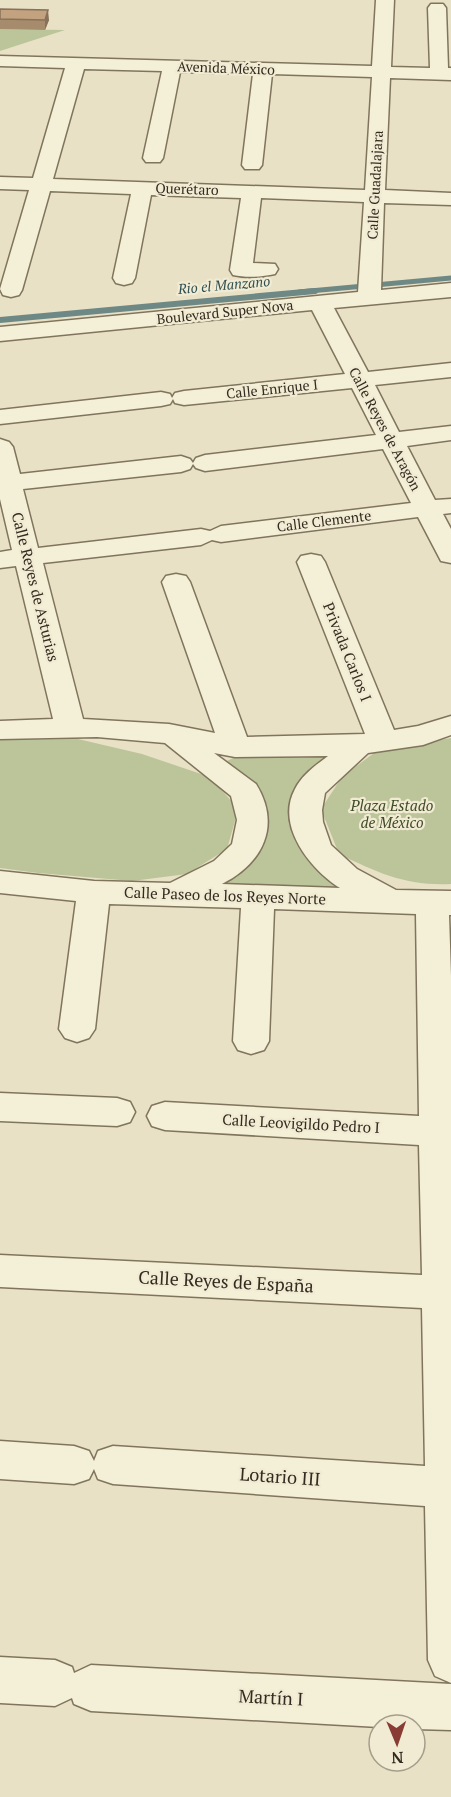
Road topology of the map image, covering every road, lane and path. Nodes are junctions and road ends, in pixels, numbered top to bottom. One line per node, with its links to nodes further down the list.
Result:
1 (385, 0): 7 (street, Calle Guadalajara)
2 (437, 8): 8 (street)
3 (0, 61): 4 (street, Avenida México)
4 (76, 63): 5 (street, Avenida México); 12 (street)
5 (172, 66): 6 (street, Avenida México); 9 (street)
6 (262, 69): 7 (street, Avenida México); 10 (street)
7 (380, 72): 8 (street, Avenida México); 15 (street, Calle Guadalajara)
8 (445, 74)
9 (153, 158)
10 (252, 165)
11 (0, 183): 12 (street, Querétaro)
12 (42, 184): 13 (street, Querétaro); 19 (street)
13 (142, 188): 14 (street, Querétaro); 18 (street)
14 (252, 191): 15 (street, Querétaro); 17 (street)
15 (374, 197): 16 (street, Querétaro); 20 (street, Calle Guadalajara)
16 (451, 199)
17 (267, 269)
18 (124, 278)
19 (11, 290)
20 (369, 290): 21 (street, Boulevard Super Nova); 23 (street, Boulevard Super Nova)
21 (451, 290)
22 (451, 302): 23 (street, Boulevard Super Nova)
23 (322, 308): 24 (street, Boulevard Super Nova); 25 (street, Boulevard Super Nova); 27 (street, Calle Reyes de Aragón)
24 (0, 334)
25 (0, 345)
26 (451, 370): 27 (street, Calle Enrique I)
27 (359, 379): 28 (street, Calle Enrique I); 30 (street, Calle Reyes de Aragón)
28 (0, 417)
29 (451, 433): 30 (street)
30 (390, 439): 32 (street); 33 (street, Calle Reyes de Aragón)
31 (0, 447): 32 (street, Calle Reyes de Asturias)
32 (5, 483): 35 (street, Calle Reyes de Asturias)
33 (439, 507): 34 (street, Calle Reyes de Aragón); 35 (street, Calle Clemente)
34 (451, 555)
35 (28, 557): 36 (street, Calle Clemente); 40 (street, Calle Reyes de Asturias)
36 (0, 560)
37 (311, 562): 43 (street, Privada Carlos I)
38 (176, 582): 44 (street)
39 (451, 725): 43 (street)
40 (70, 728): 41 (street); 42 (street)
41 (0, 730)
42 (169, 734): 44 (street); 47 (street)
43 (371, 743): 44 (street); 49 (street)
44 (235, 747)
45 (0, 882): 46 (street, Calle Paseo de los Reyes Norte)
46 (94, 892): 47 (street, Calle Paseo de los Reyes Norte); 51 (street)
47 (176, 894): 48 (street, Calle Paseo de los Reyes Norte)
48 (258, 896): 49 (street, Calle Paseo de los Reyes Norte); 52 (street)
49 (392, 901): 50 (street, Calle Paseo de los Reyes Norte)
50 (442, 904): 56 (street)
51 (76, 1029)
52 (251, 1041)
53 (0, 1107): 54 (street)
54 (117, 1112)
55 (165, 1116): 56 (street, Calle Leovigildo Pedro I)
56 (445, 1132): 58 (street)
57 (0, 1270): 58 (street, Calle Reyes de España)
58 (447, 1293): 60 (street)
59 (0, 1460): 60 (street, Lotario III)
60 (449, 1488): 61 (street)
61 (451, 1660)
62 (0, 1680): 63 (street, Martín I)
63 (451, 1707)

